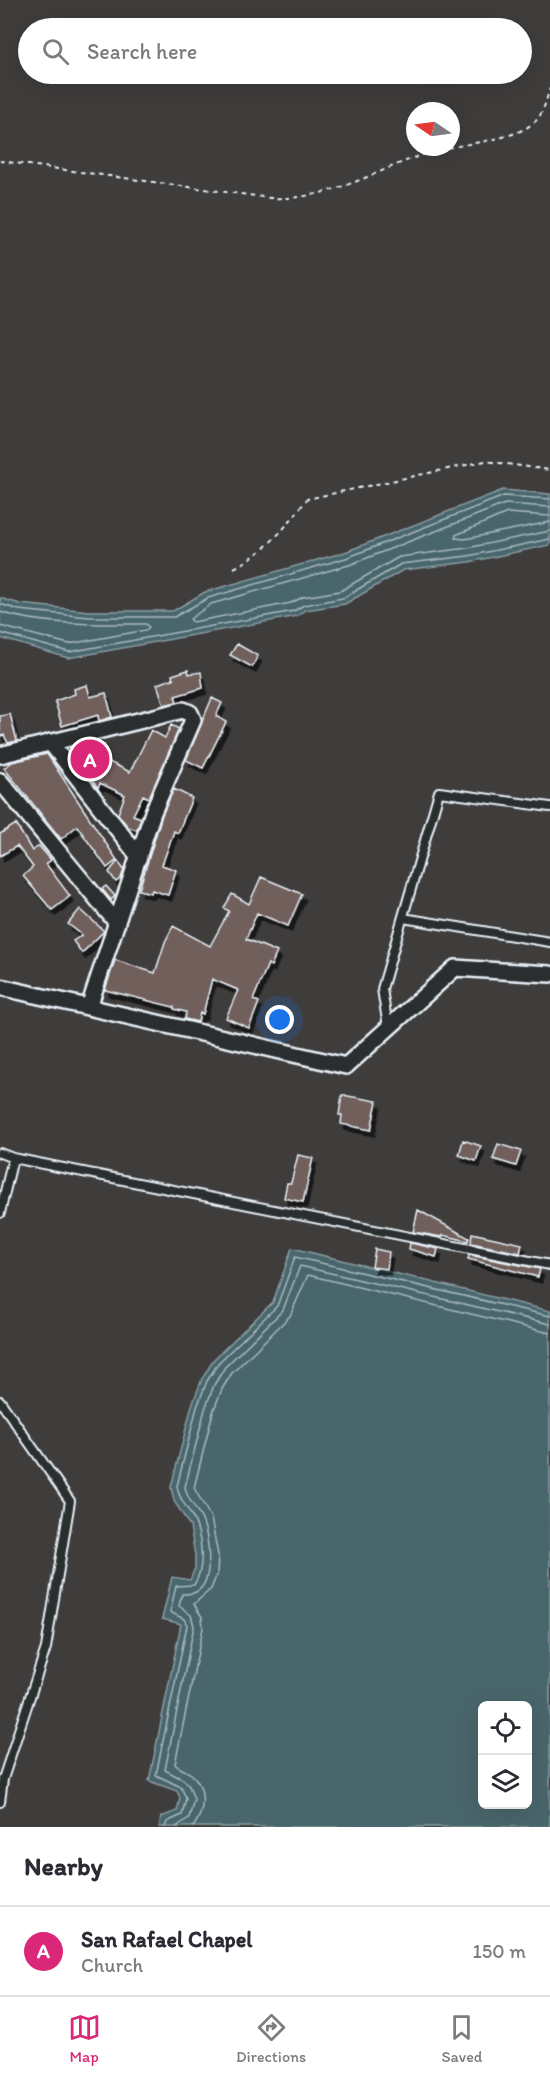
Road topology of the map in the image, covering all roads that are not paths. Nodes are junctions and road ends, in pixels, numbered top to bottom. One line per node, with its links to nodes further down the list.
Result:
1 (50, 742): 2 (street); 5 (street); 5 (street)
2 (0, 754)
3 (0, 781): 7 (street)
4 (550, 807): 6 (lane)
5 (139, 857): 7 (street)
6 (403, 918): 8 (lane); 12 (lane)
7 (117, 923): 11 (street)
8 (550, 942)
9 (550, 974): 12 (street)
10 (0, 987): 11 (street)
11 (89, 1007): 12 (street)
12 (388, 1028)
13 (0, 1153): 14 (lane)
14 (14, 1158): 15 (lane); 16 (lane)
15 (0, 1213)
16 (550, 1265)
17 (0, 1401): 18 (lane)
18 (0, 1802)

